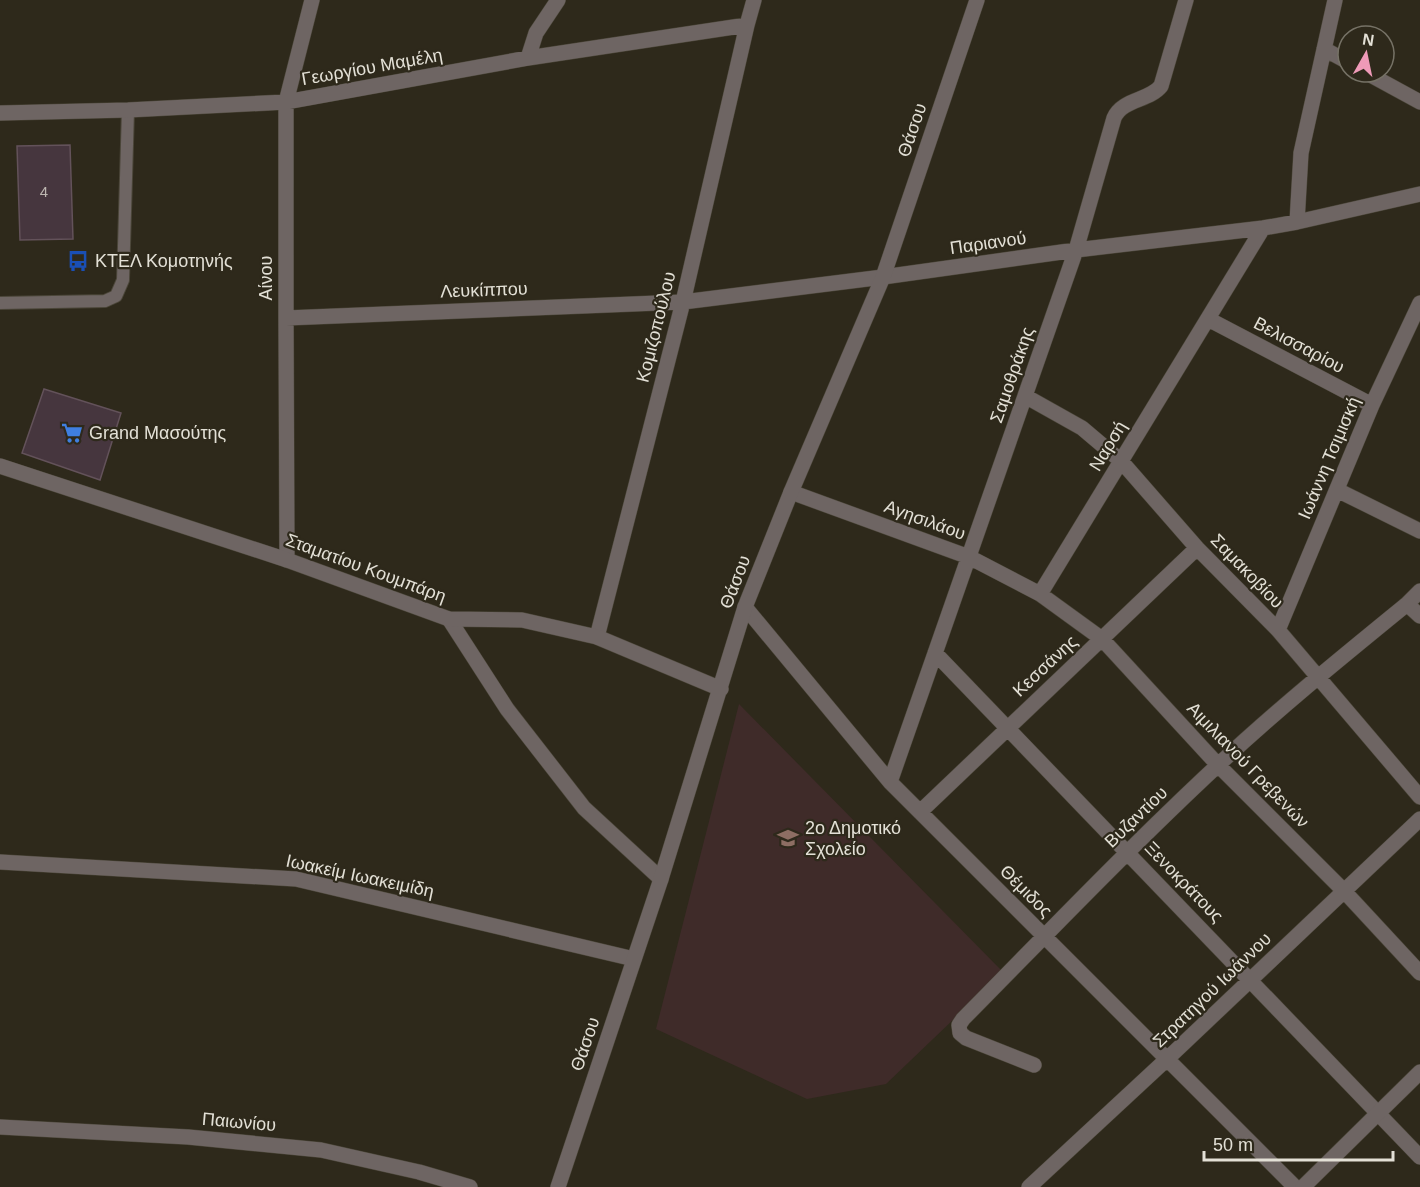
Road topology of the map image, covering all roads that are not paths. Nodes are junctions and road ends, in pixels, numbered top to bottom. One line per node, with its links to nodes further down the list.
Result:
1 (312, 0): 12 (street, Αίνου)
2 (558, 0): 10 (street)
3 (754, 0): 7 (street, Κομιζοπούλου)
4 (977, 0): 20 (street, Θάσου)
5 (1186, 0): 19 (street, Σαμοθράκης)
6 (1335, 0): 8 (street)
7 (747, 26): 10 (street, Γεωργίου Μαμέλη); 21 (street, Κομιζοπούλου)
8 (1324, 49): 9 (street); 17 (street)
9 (1336, 56)
10 (528, 58): 12 (street, Γεωργίου Μαμέλη)
11 (1387, 84): 13 (street)
12 (286, 102): 14 (street, Γεωργίου Μαμέλη); 24 (street, Αίνου)
13 (1420, 102)
14 (128, 110): 15 (street, Γεωργίου Μαμέλη); 22 (lane)
15 (0, 113)
16 (1420, 194): 17 (street, Παριανού)
17 (1297, 222): 18 (street, Παριανού)
18 (1263, 228): 19 (street, Παριανού); 25 (street, Ναρσή)
19 (1076, 250): 20 (street, Παριανού); 26 (street, Σαμοθράκης)
20 (883, 277): 21 (street, Παριανού); 31 (street, Θάσου)
21 (683, 302): 24 (street, Λευκίππου); 43 (street, Κομιζοπούλου)
22 (0, 303)
23 (1420, 303): 27 (street, Ιωάννη Τσιμισκή)
24 (285, 318): 35 (street, Αίνου)
25 (1208, 319): 27 (street, Βελισσαρίου); 28 (street, Ναρσή)
26 (1025, 396): 28 (street, Σαμακοβίου); 34 (street, Σαμοθράκης)
27 (1372, 405): 30 (street, Ιωάννη Τσιμισκή)
28 (1121, 461): 33 (street, Σαμακοβίου); 37 (street, Ναρσή)
29 (0, 466): 35 (street, Σταματίου Κουμπάρη)
30 (1337, 490): 32 (street); 42 (street, Ιωάννη Τσιμισκή)
31 (791, 492): 34 (street, Αγησιλάου); 39 (street, Θάσου)
32 (1420, 531)
33 (1197, 548): 42 (street, Σαμακοβίου); 44 (street, Κεσσάνης)
34 (969, 557): 37 (street, Αγησιλάου); 45 (street, Σαμοθράκης)
35 (287, 560): 41 (street, Σταματίου Κουμπάρη)
36 (1420, 591): 38 (street, Βυζαντίου)
37 (1041, 594): 44 (street, Αιμιλιανού Γρεβενών)
38 (1407, 604): 40 (street); 46 (street, Βυζαντίου)
39 (745, 607): 47 (street, Θάσου); 50 (street, Θέμιδος)
40 (1420, 616)
41 (449, 619): 43 (street, Σταματίου Κουμπάρη); 56 (street)
42 (1278, 630): 46 (street, Σαμακοβίου)
43 (597, 637): 47 (street, Σταματίου Κουμπάρη)
44 (1102, 639): 48 (street, Κεσσάνης); 49 (street, Αιμιλιανού Γρεβενών)
45 (935, 653): 48 (street, Ξενοκράτους); 50 (street, Σαμοθράκης)
46 (1318, 676): 49 (street, Βυζαντίου); 51 (street, Σαμακοβίου)
47 (721, 688): 56 (street, Θάσου)
48 (1008, 728): 52 (street, Κεσσάνης); 54 (street, Ξενοκράτους)
49 (1218, 765): 54 (street, Βυζαντίου); 57 (street, Αιμιλιανού Γρεβενών)
50 (890, 782): 52 (street, Θέμιδος)
51 (1420, 797)
52 (920, 812): 58 (street, Θέμιδος)
53 (1420, 819): 57 (street, Στρατηγού Ιωάννου)
54 (1128, 852): 58 (street, Βυζαντίου); 61 (street, Ξενοκράτους)
55 (0, 862): 59 (street, Ιωακείμ Ιωακειμίδη)
56 (661, 879): 59 (street, Θάσου)
57 (1344, 891): 60 (street, Αιμιλιανού Γρεβενών); 61 (street, Στρατηγού Ιωάννου)
58 (1044, 937): 62 (street, Θέμιδος); 63 (street, Βυζαντίου)
59 (634, 959): 69 (street, Θάσου)
60 (1420, 973)
61 (1251, 980): 62 (street, Στρατηγού Ιωάννου); 65 (street, Ξενοκράτους)
62 (1167, 1059): 70 (street, Στρατηγού Ιωάννου); 71 (street, Θέμιδος)
63 (1034, 1065)
64 (1420, 1072): 65 (street)
65 (1378, 1113): 67 (street, Ξενοκράτους); 72 (street)
66 (0, 1127): 68 (street, Παιωνίου)
67 (1420, 1157)
68 (470, 1187)
69 (558, 1187)
70 (1029, 1187)
71 (1296, 1187)
72 (1303, 1187)

